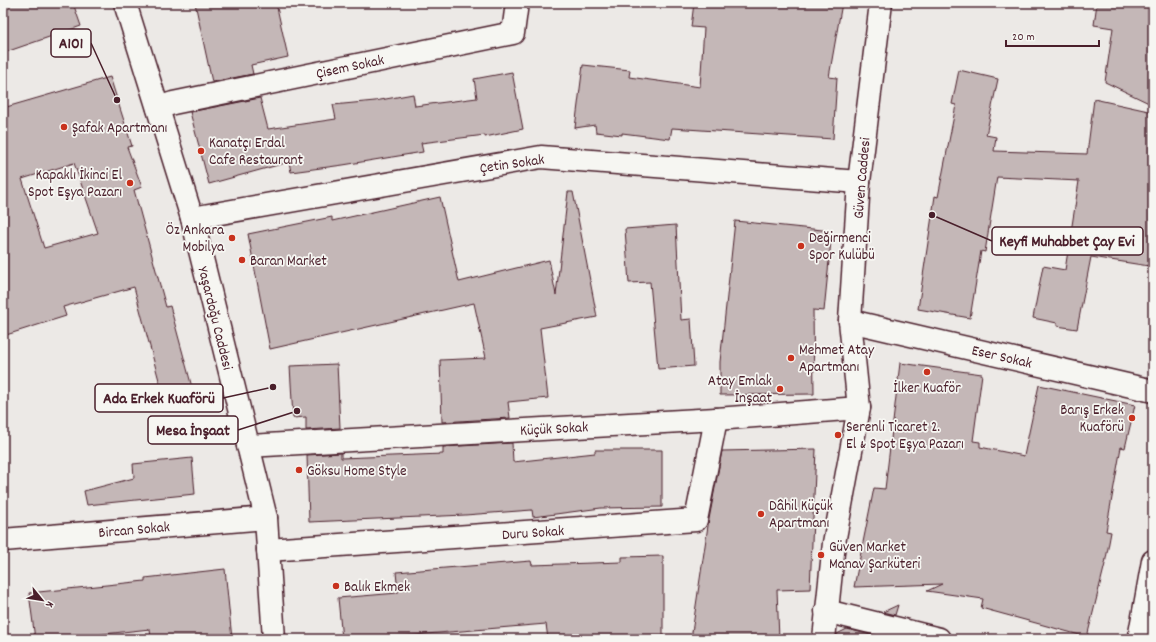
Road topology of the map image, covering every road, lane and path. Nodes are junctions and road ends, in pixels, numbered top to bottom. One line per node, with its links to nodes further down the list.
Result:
1 (125, 3): 4 (street, Yaşardoğu Caddesi)
2 (517, 3): 4 (street, Çisem Sokak)
3 (881, 3): 5 (street, Güven Caddesi)
4 (158, 108): 6 (street, Yaşardoğu Caddesi)
5 (859, 182): 6 (street, Çetin Sokak); 7 (street, Güven Caddesi)
6 (192, 218): 11 (street, Yaşardoğu Caddesi)
7 (850, 321): 8 (street, Eser Sokak); 9 (street, Güven Caddesi)
8 (1153, 391)
9 (859, 408): 10 (street, Küçük Sokak); 16 (street, Güven Caddesi)
10 (716, 419): 11 (street, Küçük Sokak); 14 (street, Duru Sokak)
11 (248, 446): 12 (street, Yaşardoğu Caddesi)
12 (266, 518): 13 (street, Bircan Sokak); 14 (street, Yaşardoğu Caddesi)
13 (3, 540)
14 (268, 550): 17 (street, Yaşardoğu Caddesi)
15 (1153, 561): 20 (street)
16 (826, 610): 18 (street, Güven Caddesi); 19 (street)
17 (274, 639)
18 (824, 639)
19 (939, 639)
20 (1139, 639)

